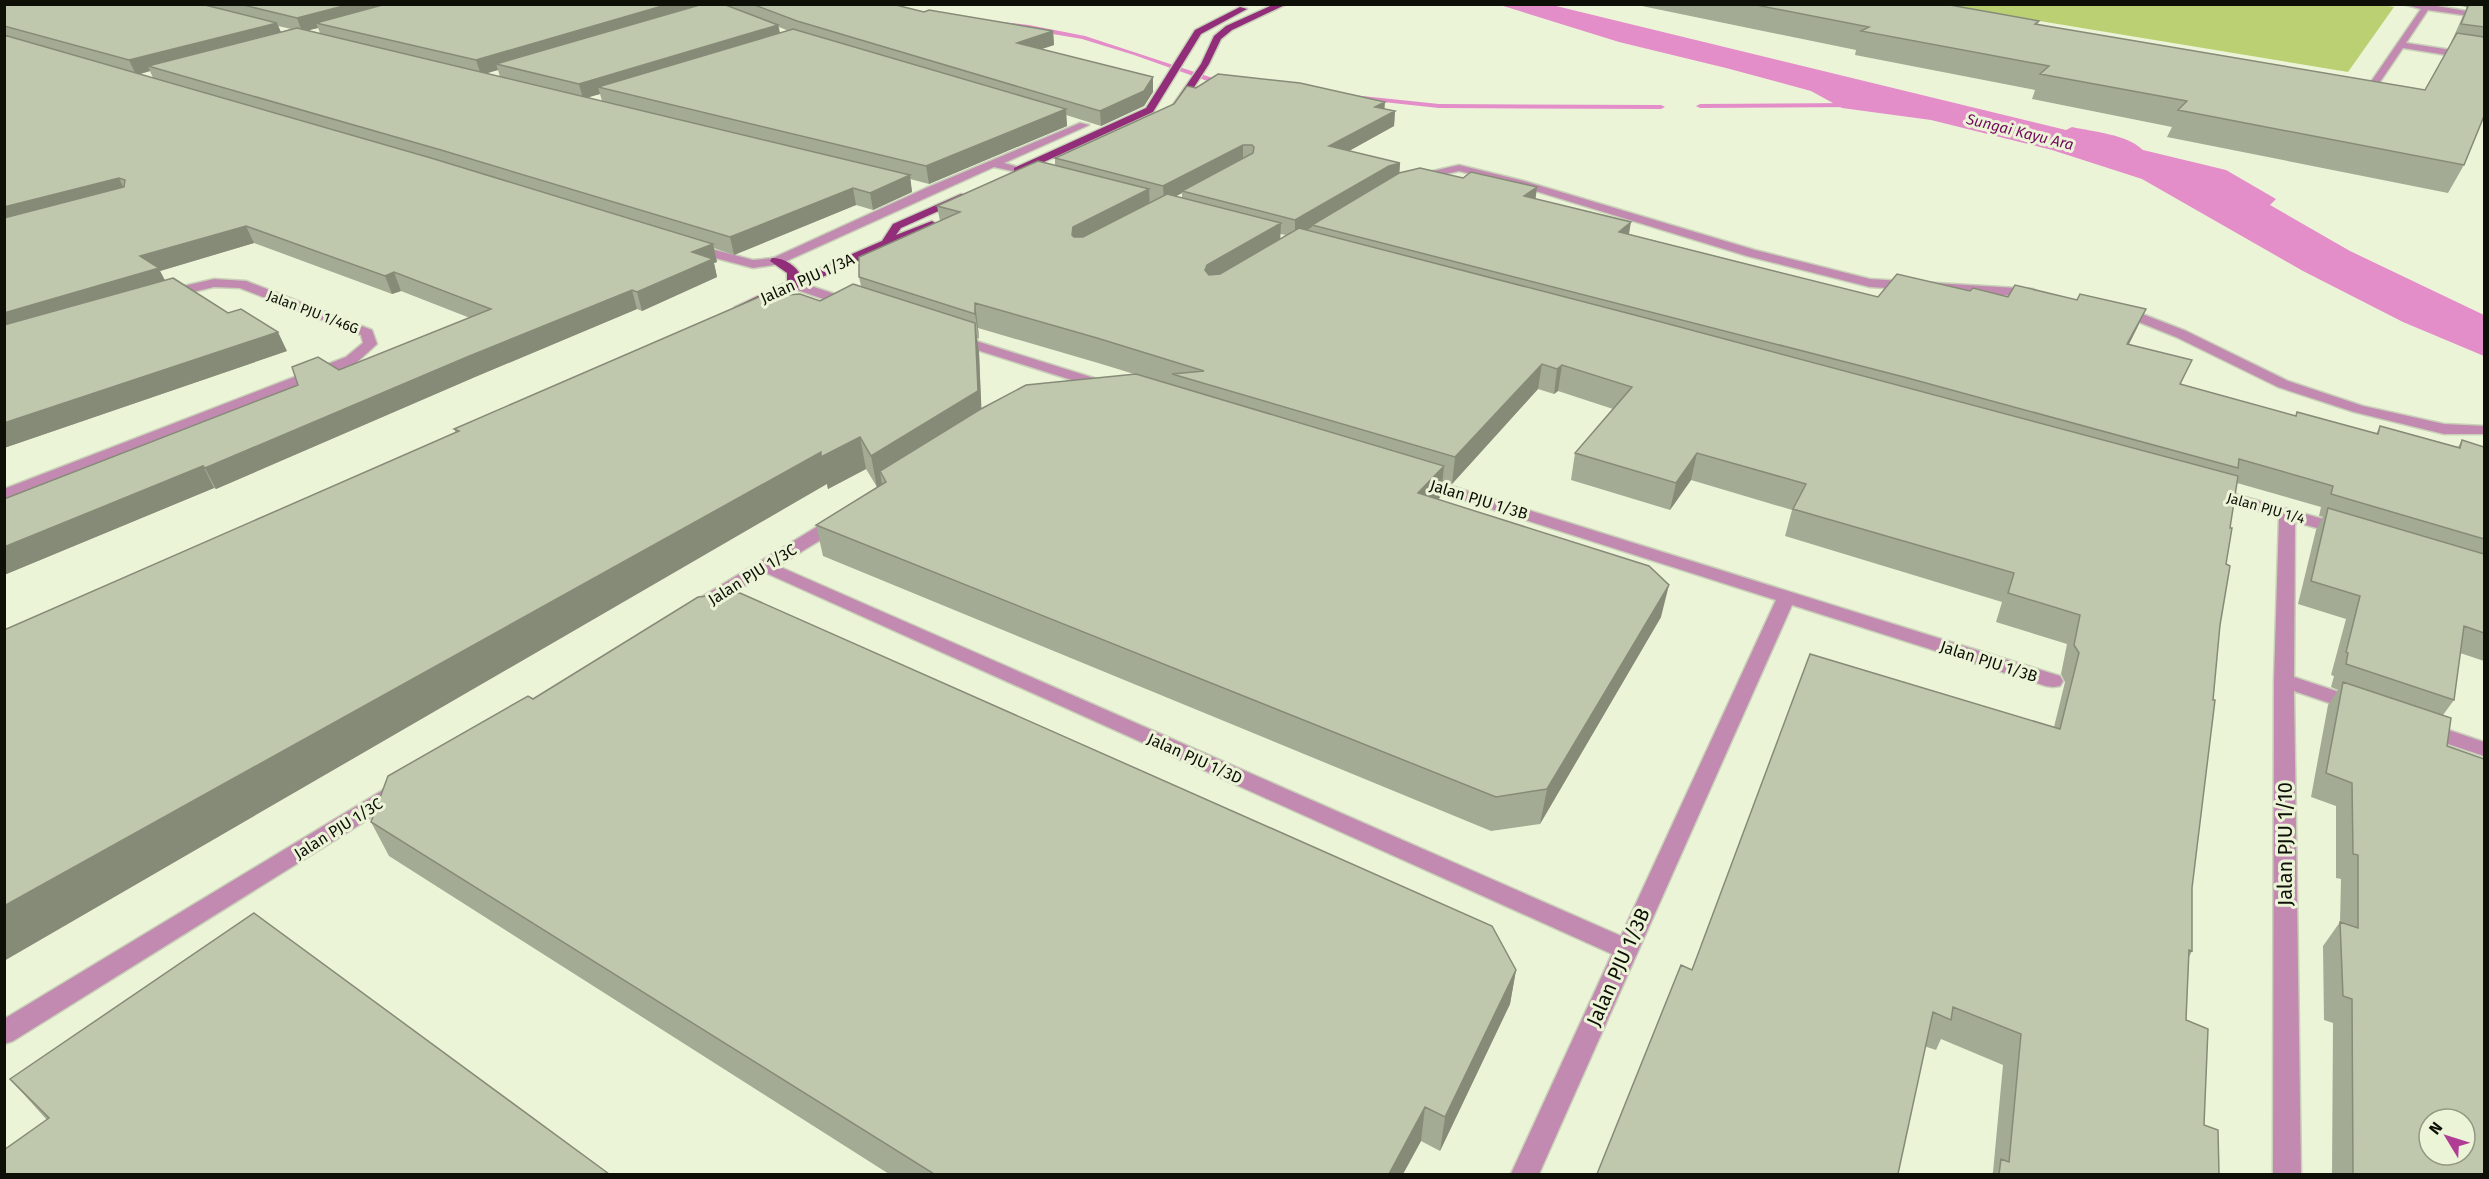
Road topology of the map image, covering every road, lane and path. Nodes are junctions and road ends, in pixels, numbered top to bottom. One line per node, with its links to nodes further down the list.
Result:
1 (1283, 4): 5 (main road)
2 (2407, 4): 4 (street)
3 (1251, 6): 5 (main road); 9 (main road)
4 (2426, 7): 6 (street); 7 (street)
5 (1272, 9): 10 (main road)
6 (2484, 16)
7 (2400, 45): 8 (street); 11 (street)
8 (2484, 58)
9 (1158, 96): 10 (main road); 13 (main road)
10 (1183, 97): 12 (main road)
11 (2362, 102)
12 (1171, 115)
13 (1105, 132): 14 (street); 15 (main road)
14 (996, 164): 15 (street); 24 (street)
15 (1018, 170): 16 (street); 17 (main road)
16 (1046, 175): 19 (main road)
17 (997, 180)
18 (1404, 182): 26 (street)
19 (1018, 185)
20 (975, 190): 23 (main road)
21 (941, 221): 23 (main road, Jalan PJU 1/3A)
22 (678, 244): 24 (street)
23 (885, 244): 25 (main road, Jalan PJU 1/3A)
24 (776, 261): 25 (main road)
25 (793, 284): 29 (street); 30 (main road, Jalan PJU 1/3A)
26 (2048, 295)
27 (151, 299): 38 (street, Jalan PJU 1/46G)
28 (2109, 306): 35 (street)
29 (866, 309)
30 (728, 313)
31 (939, 334): 32 (street)
32 (1068, 375): 33 (street); 34 (street)
33 (1049, 387)
34 (1125, 392)
35 (2484, 430)
36 (1406, 477): 43 (street, Jalan PJU 1/3B)
37 (2195, 488): 40 (street, Jalan PJU 1/4)
38 (4, 495)
39 (855, 511): 42 (street, Jalan PJU 1/3C)
40 (2287, 513): 41 (street, Jalan PJU 1/4); 46 (street, Jalan PJU 1/10)
41 (2353, 533)
42 (765, 566): 44 (street, Jalan PJU 1/3C); 51 (street, Jalan PJU 1/3D)
43 (1787, 596): 45 (street, Jalan PJU 1/3B); 51 (street, Jalan PJU 1/3B)
44 (678, 620)
45 (2053, 681)
46 (2284, 681): 47 (street); 54 (street, Jalan PJU 1/10)
47 (2373, 711)
48 (2407, 722): 49 (street)
49 (2484, 749)
50 (410, 784): 52 (street, Jalan PJU 1/3C)
51 (1625, 949): 53 (street, Jalan PJU 1/3B)
52 (4, 1033)
53 (1525, 1174)
54 (2287, 1174)

